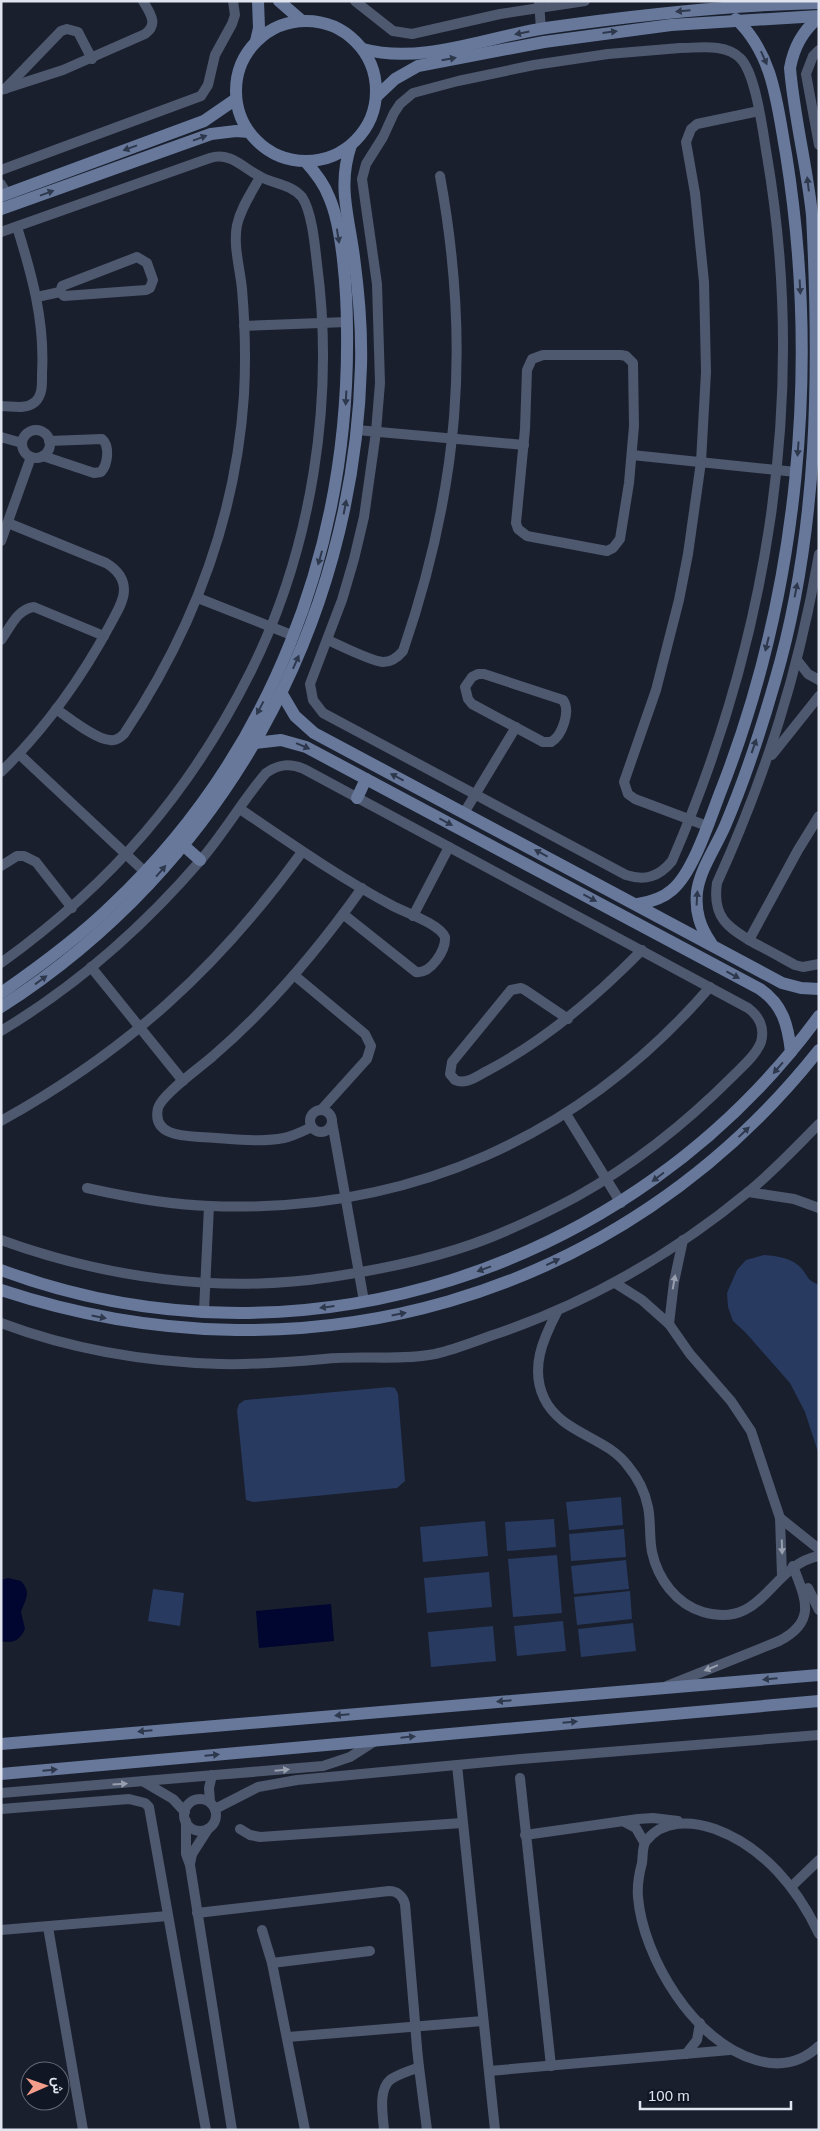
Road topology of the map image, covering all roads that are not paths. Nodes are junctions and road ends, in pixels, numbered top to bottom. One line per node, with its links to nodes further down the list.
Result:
1 (143, 1): 17 (street)
2 (232, 1): 27 (street)
3 (258, 1): 13 (street)
4 (279, 1): 11 (street)
5 (355, 1): 8 (street)
6 (585, 1): 8 (street)
7 (819, 3): 12 (street, one-way to 12)
8 (539, 5): 12 (street)
9 (819, 16): 10 (street); 36 (street, one-way to 9)
10 (736, 19): 16 (street, one-way to 10); 37 (street, one-way to 37)
11 (302, 20): 13 (street); 14 (street)
12 (541, 29): 16 (street, one-way to 16)
13 (256, 41): 20 (street)
14 (363, 49): 16 (street); 19 (street)
15 (819, 50): 22 (street)
16 (425, 58): 19 (street)
17 (92, 59): 18 (street); 18 (street)
18 (3, 90)
19 (377, 96): 24 (street)
20 (236, 98): 23 (street); 30 (street, one-way to 30)
21 (759, 111): 45 (street); 54 (street); 55 (street)
22 (816, 119): 25 (street)
23 (249, 132): 26 (street); 32 (street, one-way to 23)
24 (351, 145): 26 (street); 31 (street)
25 (819, 145)
26 (305, 161): 33 (street)
27 (1, 170)
28 (440, 176): 47 (street)
29 (260, 177): 34 (street); 41 (street); 42 (street)
30 (3, 191)
31 (346, 207): 33 (street); 44 (street)
32 (1, 209)
33 (334, 210): 40 (street, one-way to 40)
34 (17, 227): 35 (street); 39 (street)
35 (1, 232)
36 (817, 264): 37 (street); 97 (street, one-way to 36)
37 (799, 265): 56 (street, one-way to 56)
38 (60, 292): 38 (street); 39 (street)
39 (37, 297): 43 (street)
40 (347, 322): 41 (street); 63 (street, one-way to 63)
41 (322, 323): 42 (street); 61 (street)
42 (244, 326): 60 (street)
43 (1, 406)
44 (357, 430): 45 (street); 68 (street, one-way to 44)
45 (376, 432): 47 (street); 65 (street)
46 (1, 436): 49 (street)
47 (453, 439): 50 (street); 65 (street)
48 (50, 441): 49 (street); 52 (street); 52 (street)
49 (22, 443): 53 (street)
50 (524, 445): 51 (street); 51 (street)
51 (632, 455): 54 (street)
52 (43, 456): 53 (street)
53 (31, 457): 57 (street)
54 (701, 462): 55 (street); 82 (street)
55 (777, 470): 56 (street); 82 (street)
56 (796, 472): 83 (street, one-way to 83)
57 (8, 524): 58 (street); 62 (street)
58 (1, 541)
59 (819, 554): 66 (street)
60 (198, 598): 61 (street); 70 (street)
61 (270, 626): 63 (street); 87 (street)
62 (104, 636): 64 (street); 70 (street)
63 (294, 636): 90 (street, one-way to 90)
64 (1, 640)
65 (328, 640): 77 (street)
66 (797, 660): 67 (street); 74 (street)
67 (819, 680)
68 (282, 694): 72 (street); 80 (street, one-way to 68)
69 (819, 696): 74 (street)
70 (56, 709): 73 (street)
71 (516, 727): 71 (street); 77 (street)
72 (255, 743): 76 (street, one-way to 76); 84 (street)
73 (19, 754): 75 (street); 87 (street)
74 (767, 762): 96 (street)
75 (1, 772)
76 (366, 779): 78 (street); 112 (street, one-way to 112)
77 (475, 794): 80 (street); 82 (street)
78 (356, 798): 79 (street); 85 (street)
79 (240, 809): 86 (street); 88 (street)
80 (464, 813): 92 (street, one-way to 80)
81 (819, 816): 96 (street)
82 (690, 820): 83 (street)
83 (707, 826): 92 (street)
84 (183, 845): 88 (street); 106 (street, one-way to 84)
85 (449, 847): 95 (street); 98 (street)
86 (302, 852): 91 (street); 109 (street)
87 (127, 855): 90 (street); 93 (street)
88 (200, 860): 101 (street)
89 (1, 866): 93 (street)
90 (145, 872): 105 (street)
91 (362, 888): 94 (street); 95 (street)
92 (638, 904): 97 (street)
93 (72, 908): 99 (street)
94 (343, 914): 95 (street); 102 (street)
95 (413, 916)
96 (749, 940): 100 (street)
97 (710, 944): 104 (street)
98 (642, 950): 103 (street); 108 (street)
99 (1, 963)
100 (819, 964)
101 (91, 967): 109 (street); 110 (street)
102 (294, 975): 113 (street); 114 (street)
103 (710, 987): 115 (street); 122 (street)
104 (819, 989)
105 (1, 993)
106 (1, 1007)
107 (819, 1016): 112 (street)
108 (568, 1018): 108 (street)
109 (141, 1028): 113 (street); 116 (street)
110 (1, 1031)
111 (819, 1050): 121 (street, one-way to 111)
112 (791, 1052): 120 (street, one-way to 120)
113 (184, 1081): 119 (street)
114 (321, 1110): 117 (street); 119 (street)
115 (566, 1114): 122 (street); 125 (street)
116 (1, 1121)
117 (332, 1122): 119 (street); 125 (street)
118 (819, 1124): 124 (street)
119 (312, 1127)
120 (705, 1140): 121 (street); 126 (street, one-way to 126)
121 (719, 1155): 141 (street, one-way to 121)
122 (606, 1179): 126 (street); 132 (street)
123 (87, 1188): 127 (street)
124 (748, 1192): 128 (street); 130 (street)
125 (345, 1198): 127 (street); 132 (street)
126 (621, 1203): 136 (street, one-way to 136)
127 (209, 1206): 133 (street)
128 (819, 1208)
129 (1, 1240): 133 (street)
130 (683, 1240): 134 (street); 140 (street, one-way to 130)
131 (1, 1270): 137 (street)
132 (359, 1273): 133 (street); 136 (street)
133 (204, 1282): 137 (street)
134 (615, 1283): 138 (street); 140 (street)
135 (1, 1290): 141 (street, one-way to 141)
136 (364, 1301): 137 (street, one-way to 137)
137 (209, 1311): 141 (street)
138 (557, 1312): 139 (street); 146 (street)
139 (1, 1323)
140 (669, 1324): 142 (street)
141 (214, 1330)
142 (780, 1518): 143 (street); 146 (street, one-way to 146)
143 (819, 1549)
144 (819, 1556): 145 (street)
145 (796, 1564): 146 (street); 147 (street)
146 (782, 1575)
147 (814, 1607): 149 (street, one-way to 149)
148 (819, 1675): 149 (street, one-way to 149)
149 (662, 1688): 153 (street, one-way to 153)
150 (819, 1701): 152 (street, one-way to 150)
151 (819, 1735): 154 (street)
152 (375, 1741): 155 (street, one-way to 152); 156 (street, one-way to 152)
153 (1, 1744)
154 (457, 1765): 160 (street); 165 (street)
155 (1, 1774)
156 (212, 1776): 158 (street); 160 (street)
157 (520, 1778): 168 (street)
158 (143, 1782): 159 (street, one-way to 158); 162 (street)
159 (1, 1793)
160 (212, 1805): 162 (street); 166 (street)
161 (1, 1808): 174 (street)
162 (185, 1817): 166 (street); 171 (street)
163 (623, 1821): 164 (street); 168 (street); 169 (street)
164 (684, 1822): 169 (street); 172 (street)
165 (462, 1823): 167 (street); 181 (street)
166 (208, 1829): 171 (street)
167 (240, 1829)
168 (525, 1835): 187 (street)
169 (644, 1842): 182 (street)
170 (819, 1860): 172 (street)
171 (190, 1865): 173 (street)
172 (792, 1886): 178 (street)
173 (197, 1913): 188 (street, bridge); 192 (street)
174 (168, 1916): 175 (street); 191 (street)
175 (48, 1927): 176 (street); 190 (street)
176 (1, 1930)
177 (262, 1930): 180 (street)
178 (819, 1934)
179 (370, 1951): 180 (street)
180 (272, 1963): 183 (street)
181 (483, 2021): 183 (street); 189 (street)
182 (700, 2023): 185 (street); 186 (street)
183 (288, 2037): 193 (street)
184 (819, 2046): 185 (street)
185 (730, 2050): 186 (street)
186 (686, 2054): 187 (street)
187 (551, 2066): 189 (street)
188 (419, 2067): 194 (street); 195 (street)
189 (489, 2071): 196 (street)
190 (83, 2130)
191 (206, 2130)
192 (232, 2130)
193 (305, 2130)
194 (384, 2130)
195 (427, 2130)
196 (495, 2130)

